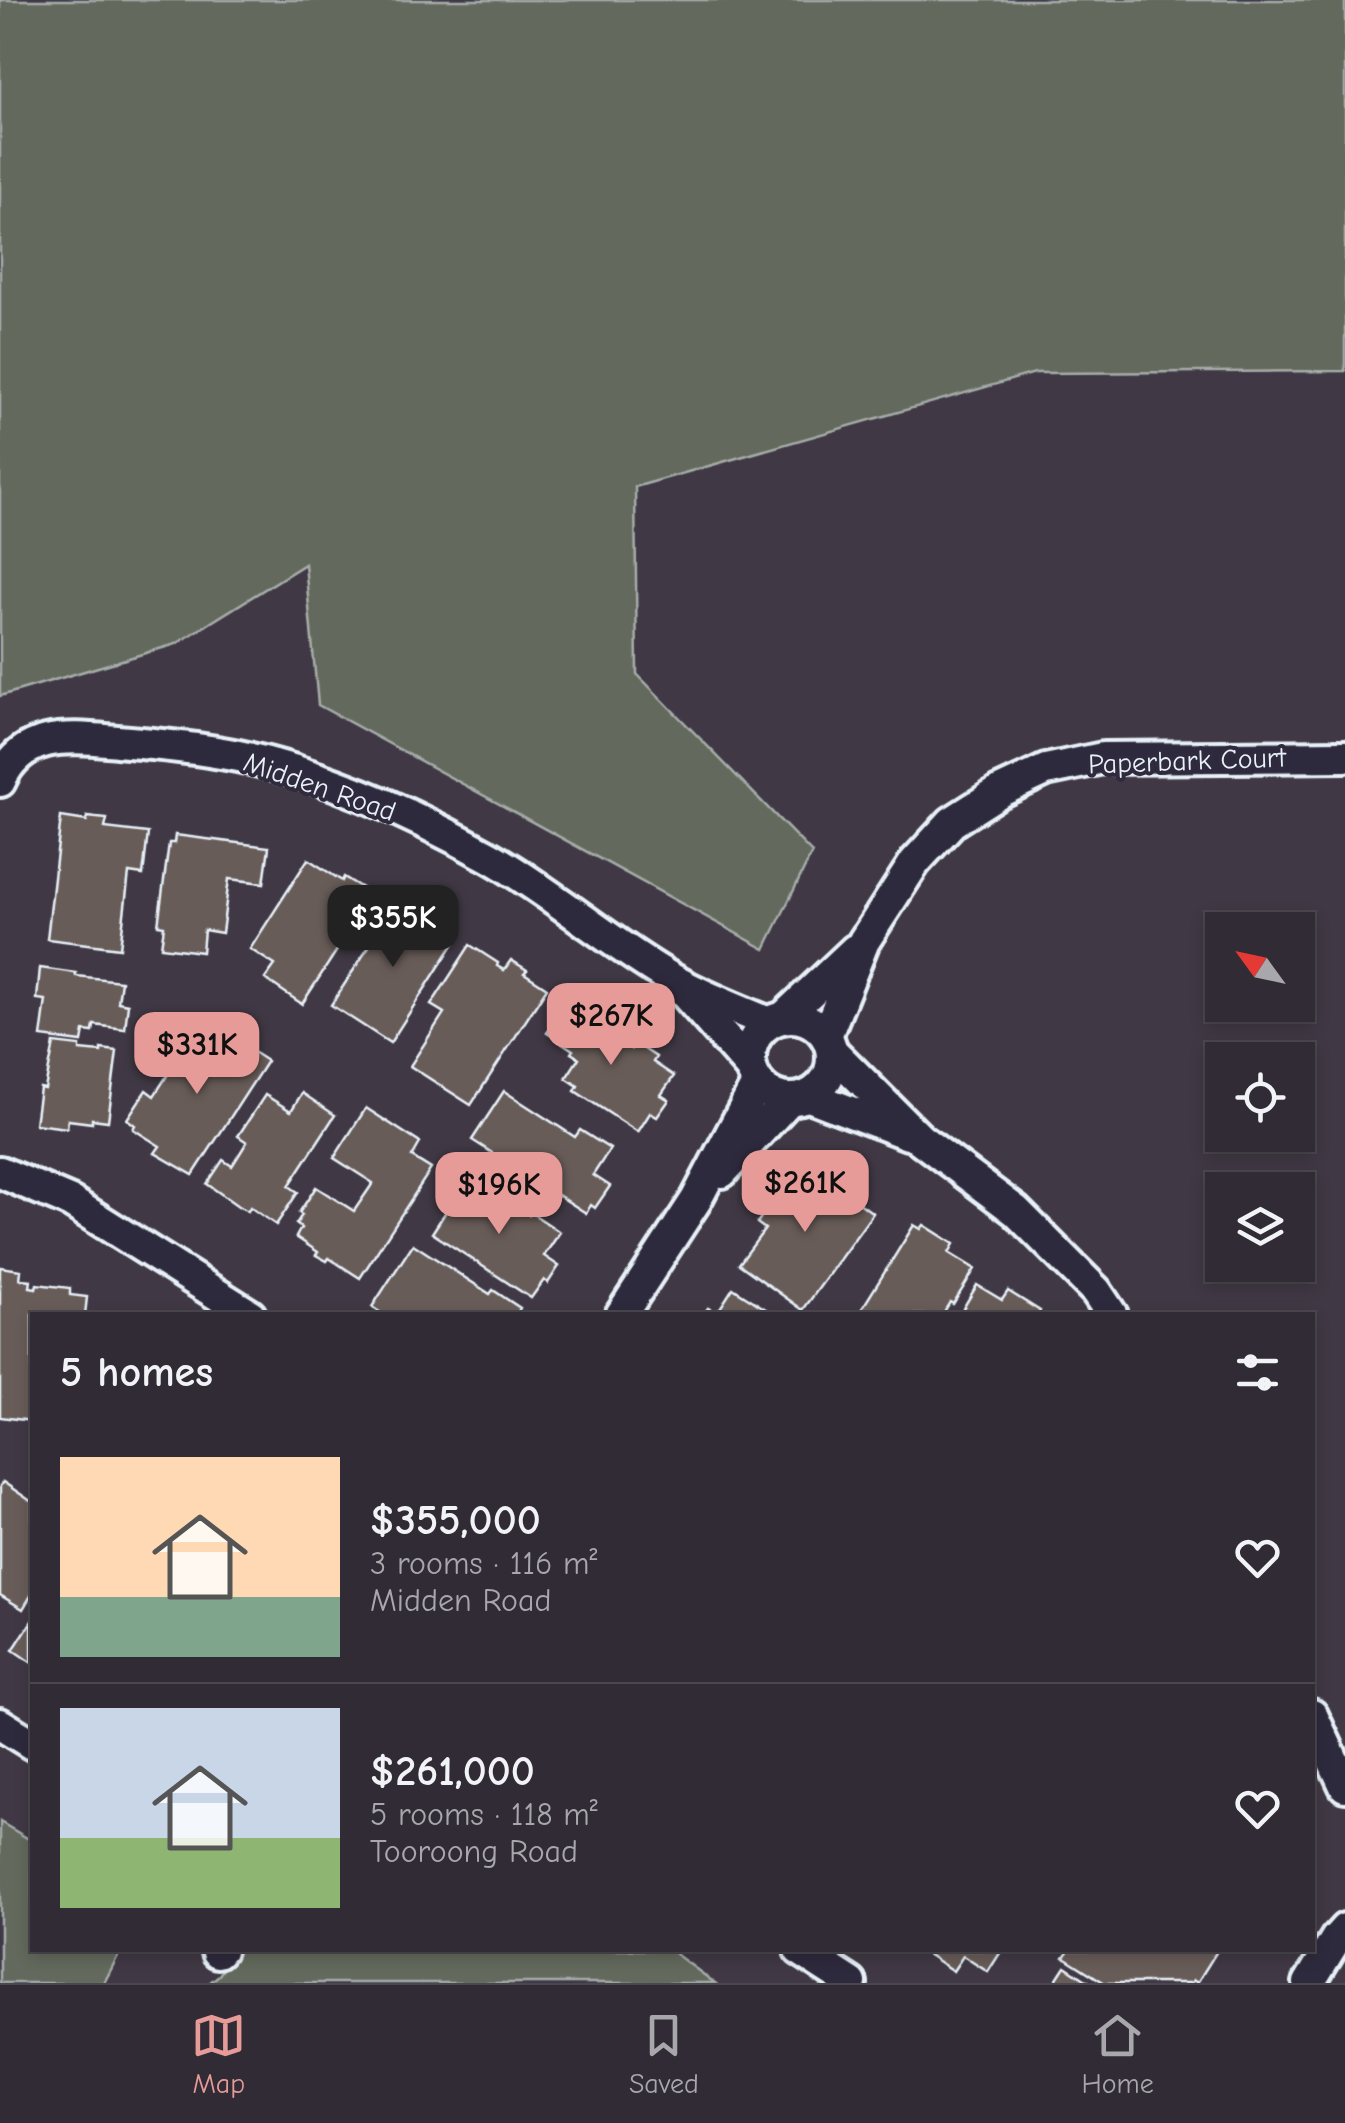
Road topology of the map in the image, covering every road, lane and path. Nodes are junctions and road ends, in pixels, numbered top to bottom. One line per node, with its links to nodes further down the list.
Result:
1 (1345, 756): 3 (street, Paperbark Court)
2 (0, 781): 4 (street, Midden Road)
3 (864, 941): 5 (street, Paperbark Court); 6 (street, Paperbark Court)
4 (674, 980): 5 (street, Midden Road); 7 (street, Midden Road)
5 (776, 1020): 6 (street); 7 (street)
6 (829, 1044): 8 (street); 9 (street)
7 (753, 1075): 8 (street); 11 (street)
8 (800, 1098): 9 (street); 11 (street)
9 (920, 1139): 14 (street)
10 (0, 1172): 12 (street)
11 (696, 1200): 13 (street)
12 (245, 1312)
13 (623, 1312)
14 (1110, 1312)
15 (1315, 1721): 18 (street)
16 (0, 1724): 17 (street)
17 (30, 1743)
18 (1345, 1786)
19 (1345, 1929): 22 (street)
20 (803, 1952): 21 (street)
21 (851, 1983)
22 (1309, 1983)

